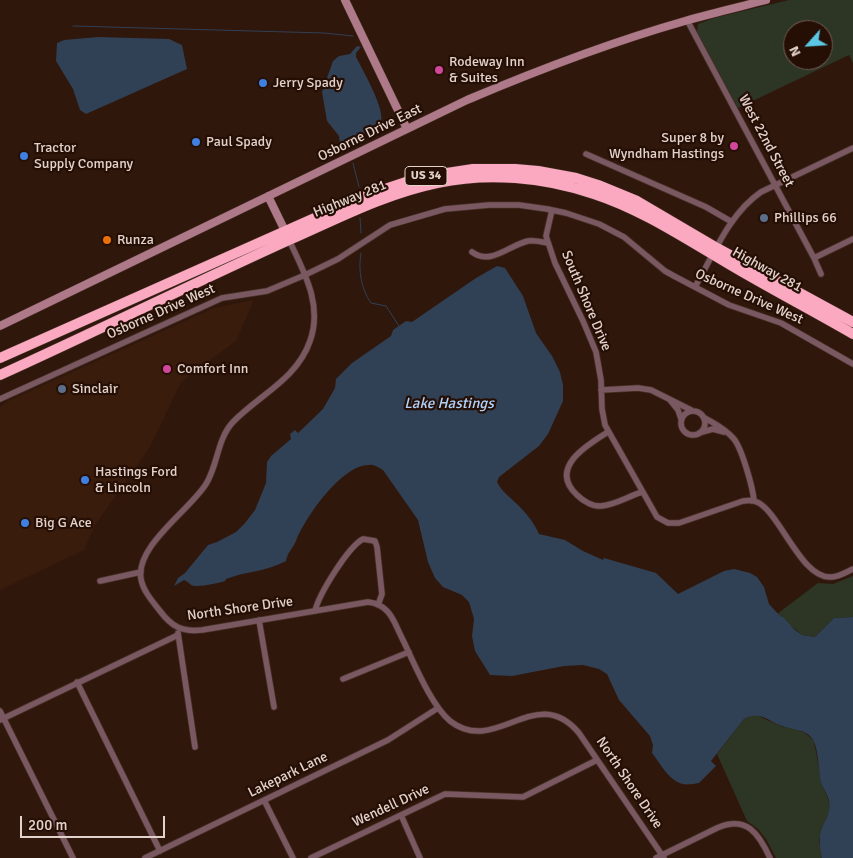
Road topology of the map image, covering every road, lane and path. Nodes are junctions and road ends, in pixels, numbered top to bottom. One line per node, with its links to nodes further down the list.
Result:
1 (345, 0): 4 (street)
2 (766, 0): 3 (street, Osborne Drive East)
3 (687, 20): 4 (street, Osborne Drive East); 7 (street, West 22nd Street)
4 (407, 129): 8 (street, Osborne Drive East)
5 (853, 148): 7 (street)
6 (586, 154): 10 (street)
7 (775, 185): 10 (street); 16 (street, West 22nd Street)
8 (268, 196): 11 (street); 21 (street, Osborne Drive East)
9 (552, 210): 13 (street, South Shore Drive); 18 (street, Osborne Drive West); 19 (street, Osborne Drive West)
10 (732, 222): 14 (street)
11 (287, 236): 14 (highway, Highway 281 / US 34); 18 (street); 23 (highway, Highway 281 / US 34); 25 (highway, Highway 281 / US 34)
12 (853, 239): 16 (street)
13 (548, 243): 15 (street); 26 (street, South Shore Drive)
14 (716, 251): 19 (street); 20 (highway, Highway 281 / US 34); 22 (highway, Highway 281 / US 34)
15 (472, 252)
16 (814, 258): 17 (street, West 22nd Street)
17 (821, 274)
18 (305, 275): 27 (street, Osborne Drive West); 38 (street)
19 (695, 287): 24 (street, Osborne Drive West)
20 (853, 322)
21 (0, 326)
22 (853, 334)
23 (0, 358)
24 (853, 364)
25 (0, 374)
26 (601, 390): 28 (street); 32 (street, South Shore Drive)
27 (0, 399)
28 (670, 400): 29 (street); 31 (street)
29 (691, 410): 30 (street); 31 (street)
30 (705, 418): 33 (street); 34 (street)
31 (681, 419): 33 (street)
32 (608, 432): 35 (street, South Shore Drive); 35 (street)
33 (702, 432): 34 (street)
34 (726, 432): 36 (street)
35 (642, 492): 36 (street, South Shore Drive)
36 (754, 501): 37 (street)
37 (853, 569)
38 (140, 572): 39 (street); 43 (street, North Shore Drive)
39 (100, 581)
40 (378, 605): 41 (street, North Shore Drive); 41 (street); 44 (street, North Shore Drive)
41 (315, 611): 42 (street, North Shore Drive)
42 (259, 620): 43 (street, North Shore Drive); 47 (street)
43 (178, 632): 46 (street); 51 (street)
44 (409, 652): 45 (street); 48 (street, North Shore Drive)
45 (343, 679)
46 (77, 682): 50 (street); 55 (street)
47 (274, 707)
48 (438, 708): 52 (street, North Shore Drive); 53 (street, Lakepark Lane)
49 (0, 712): 50 (street)
50 (2, 719): 57 (street)
51 (195, 747)
52 (598, 760): 54 (street, Wendell Drive); 56 (street, North Shore Drive)
53 (264, 800): 55 (street, Lakepark Lane); 59 (street)
54 (401, 815): 60 (street, Wendell Drive); 61 (street)
55 (160, 851): 58 (street, Lakepark Lane)
56 (663, 856): 62 (street); 63 (street)
57 (73, 858)
58 (145, 858)
59 (293, 858)
60 (311, 858)
61 (420, 858)
62 (656, 858)
63 (770, 858)

